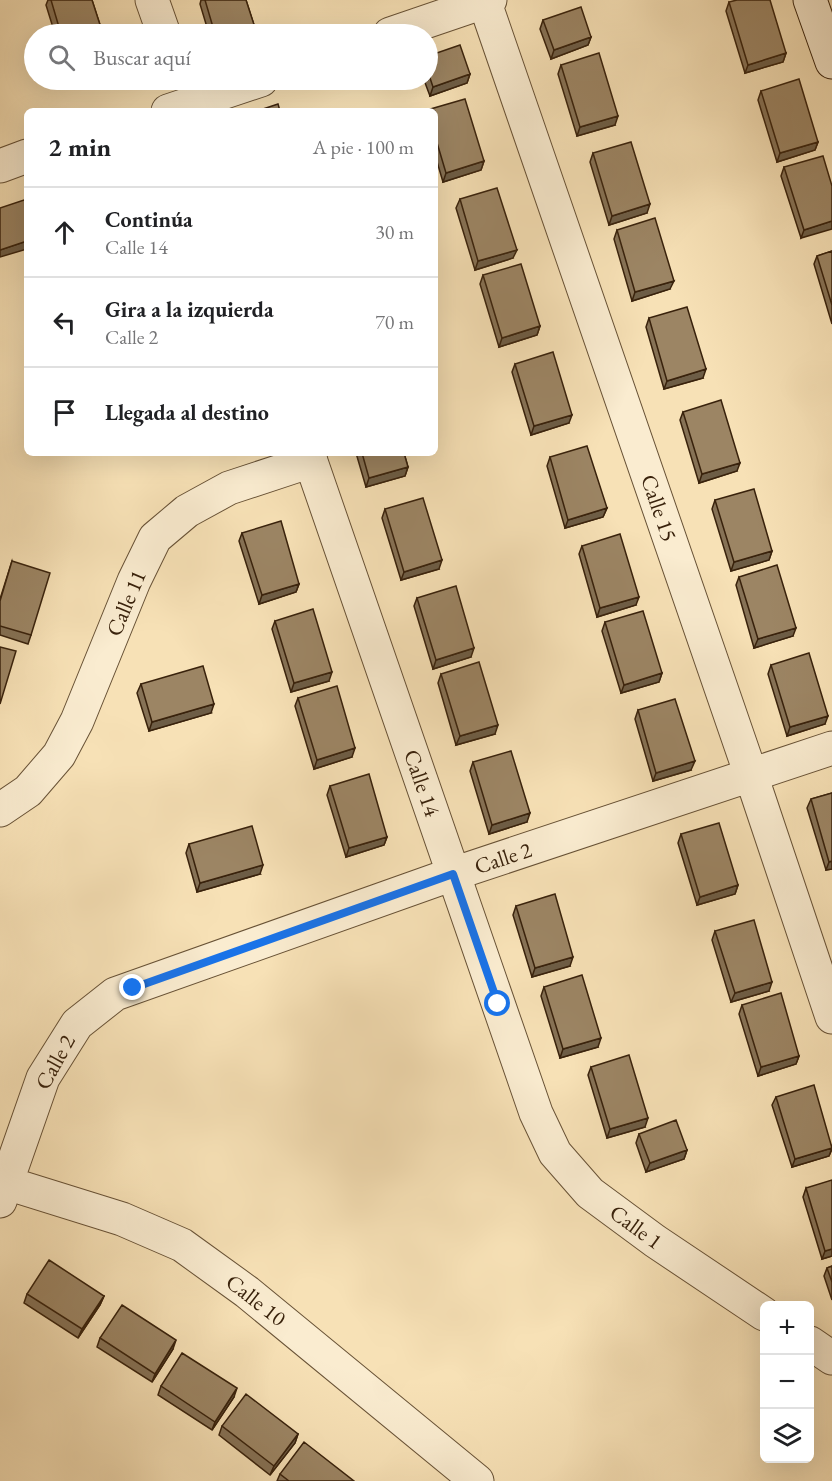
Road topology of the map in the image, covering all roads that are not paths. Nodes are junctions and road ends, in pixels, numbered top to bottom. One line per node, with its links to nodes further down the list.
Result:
1 (152, 0): 4 (street)
2 (810, 0): 6 (street)
3 (486, 1): 5 (street); 13 (street, Calle 15)
4 (160, 24)
5 (419, 24)
6 (832, 62)
7 (225, 90): 8 (street)
8 (181, 102)
9 (24, 157): 10 (street)
10 (0, 166)
11 (310, 457): 14 (street, Calle 11); 15 (street, Calle 14)
12 (832, 748): 13 (street, Calle 2)
13 (752, 776): 15 (street, Calle 2); 16 (street, Calle 15)
14 (0, 810)
15 (453, 874): 17 (street, Calle 14); 18 (street, Calle 2)
16 (832, 1017)
17 (536, 1113): 19 (street, Calle 1)
18 (2, 1188): 22 (street, Calle 10)
19 (760, 1311)
20 (814, 1346): 21 (street)
21 (832, 1358)
22 (477, 1481)

